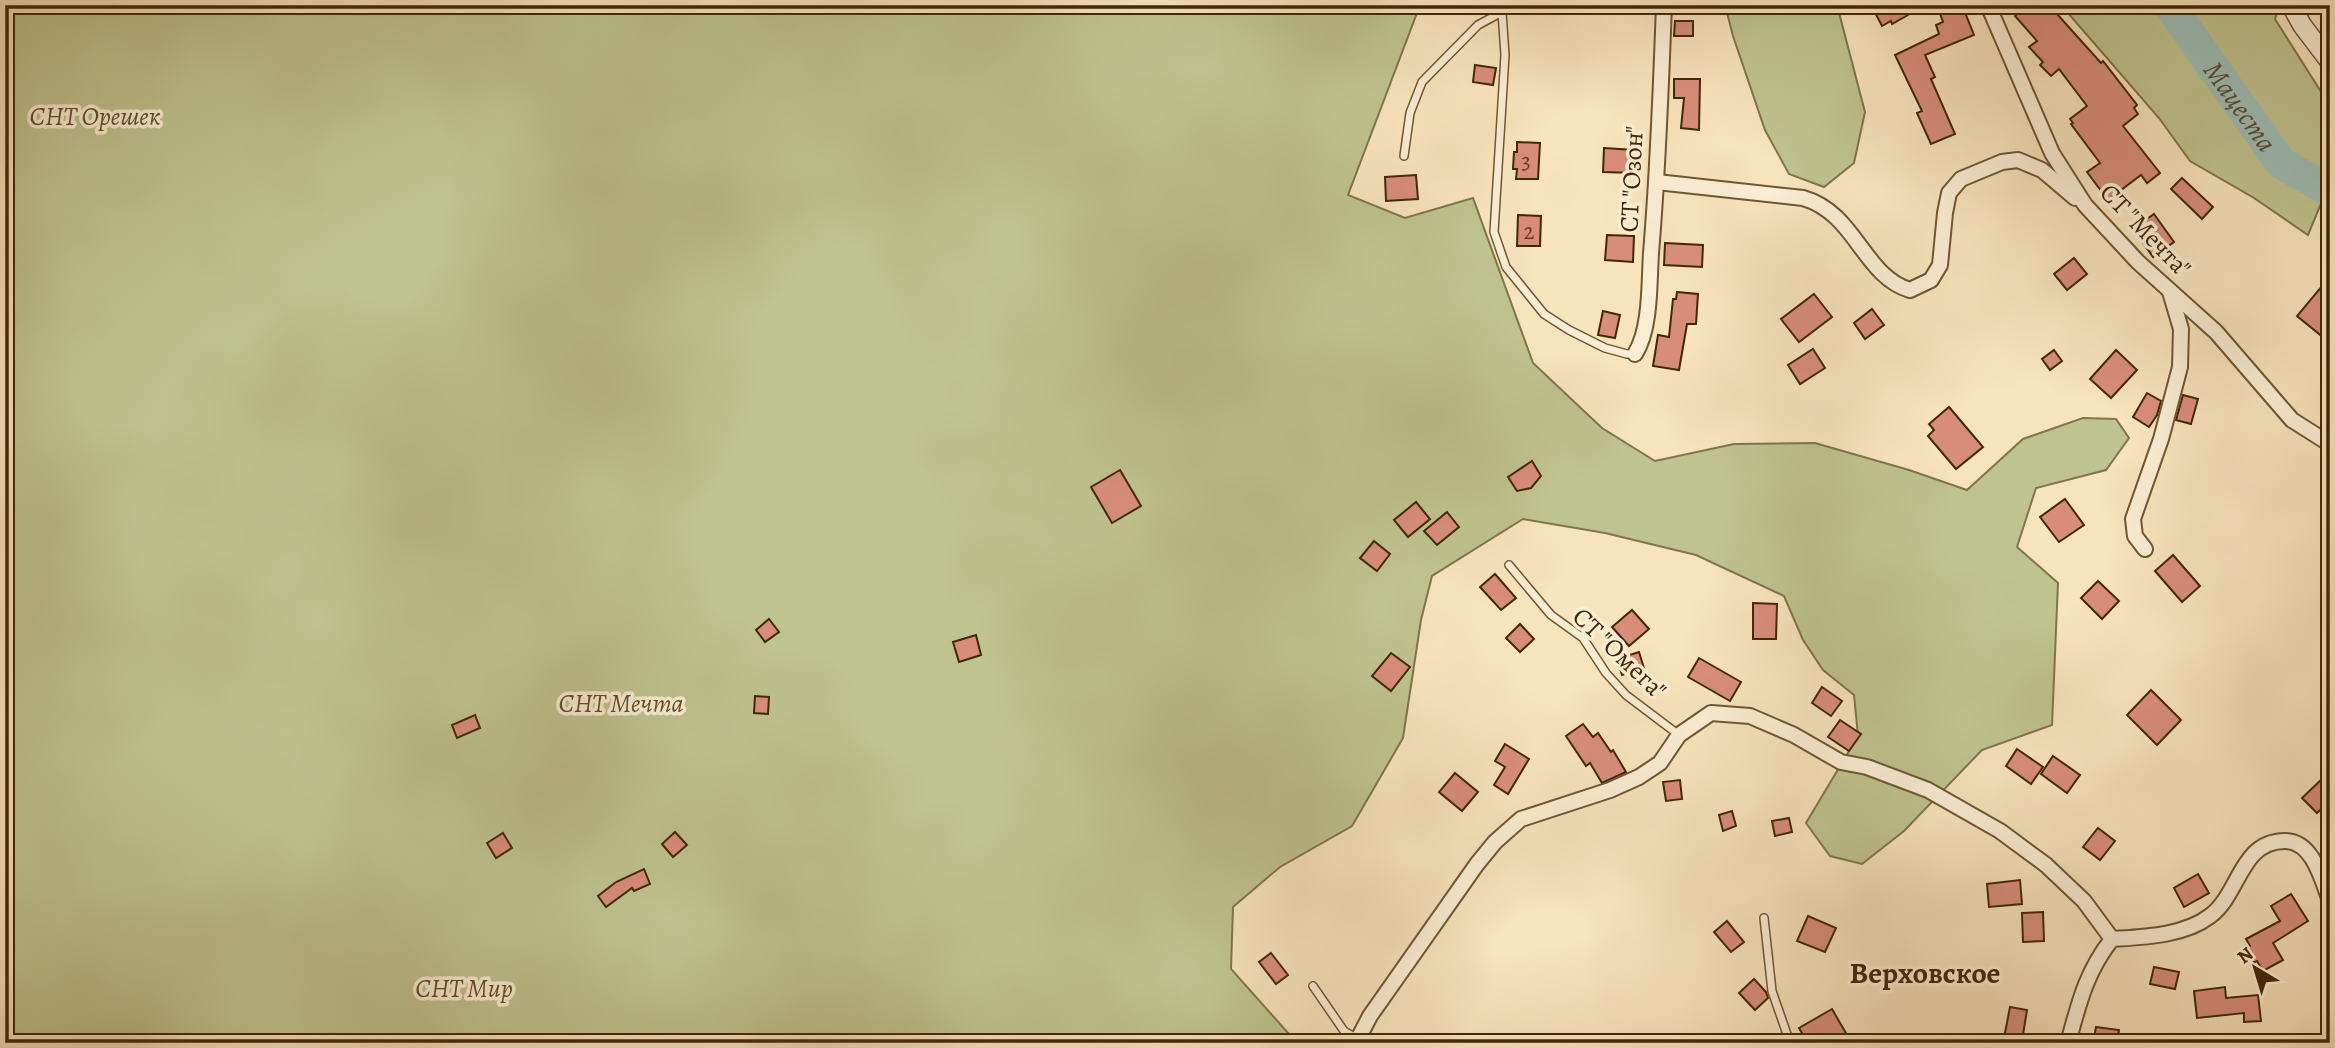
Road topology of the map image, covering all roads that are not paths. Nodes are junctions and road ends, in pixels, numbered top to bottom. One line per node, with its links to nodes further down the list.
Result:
1 (1664, 5): 7 (street, СТ "Озон")
2 (1988, 5): 8 (street, СТ "Мечта")
3 (2291, 5): 5 (street)
4 (1504, 9): 6 (lane); 10 (lane)
5 (2330, 62)
6 (1404, 156)
7 (1657, 182): 8 (street); 10 (street, СТ "Озон")
8 (2085, 205): 9 (street, СТ "Мечта")
9 (2170, 290): 11 (street, СТ "Мечта"); 12 (street)
10 (1635, 354)
11 (2330, 444)
12 (2145, 549)
13 (1509, 565): 14 (lane, СТ "Омега")
14 (1679, 734): 17 (street); 19 (street)
15 (2330, 901): 17 (street)
16 (1765, 918): 20 (lane)
17 (2112, 939): 21 (street)
18 (1313, 986): 19 (lane)
19 (1363, 1041)
20 (1790, 1043)
21 (2068, 1043)

